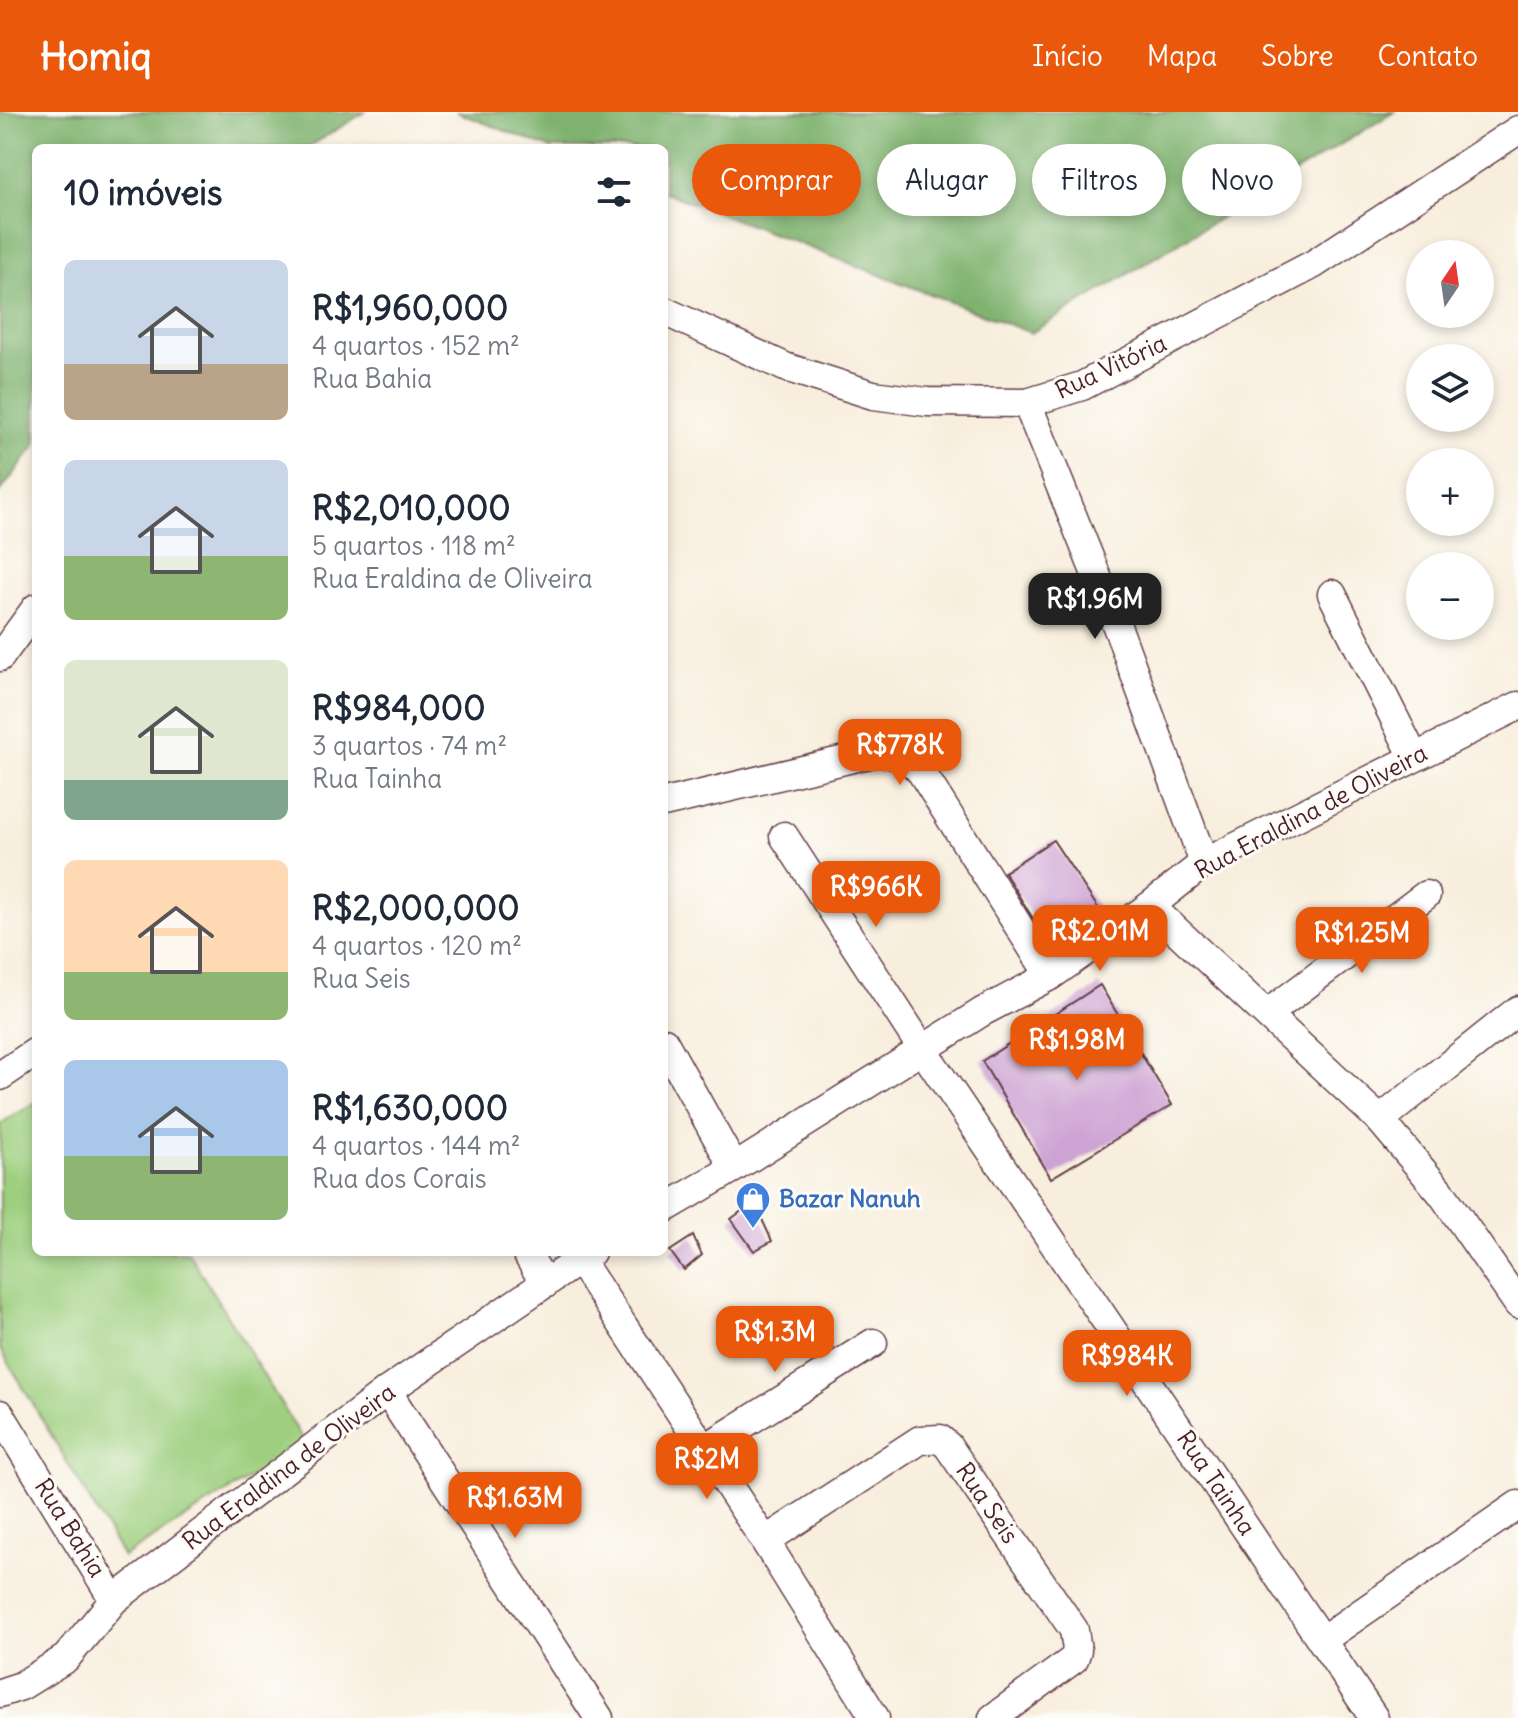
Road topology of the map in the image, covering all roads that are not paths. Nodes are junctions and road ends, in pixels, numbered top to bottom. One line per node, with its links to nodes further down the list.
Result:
1 (1518, 130): 3 (street, Rua Vitória)
2 (668, 313): 3 (street, Rua Vitória)
3 (1027, 403): 11 (street)
4 (1332, 594): 8 (street)
5 (32, 613): 6 (street)
6 (0, 657)
7 (1518, 706): 8 (street, Rua Eraldina de Oliveira)
8 (1414, 757): 11 (street, Rua Eraldina de Oliveira)
9 (668, 802): 14 (street)
10 (784, 836): 18 (street, Rua Tainha)
11 (1204, 863): 13 (street, Rua Eraldina de Oliveira)
12 (1426, 895): 16 (street)
13 (1150, 906): 14 (street, Rua Eraldina de Oliveira); 16 (street)
14 (1050, 976): 18 (street, Rua Eraldina de Oliveira)
15 (1518, 1010): 21 (street)
16 (1267, 1014): 21 (street)
17 (668, 1049): 22 (street)
18 (923, 1050): 22 (street, Rua Eraldina de Oliveira); 35 (street, Rua Tainha)
19 (32, 1055): 20 (street)
20 (0, 1076)
21 (1380, 1120): 27 (street)
22 (734, 1168): 23 (street, Rua Eraldina de Oliveira)
23 (668, 1207)
24 (528, 1256): 26 (street)
25 (585, 1256): 26 (street, Rua Eraldina de Oliveira); 31 (street)
26 (545, 1284): 29 (street, Rua Eraldina de Oliveira)
27 (1518, 1304)
28 (873, 1343): 31 (street)
29 (387, 1391): 34 (street, Rua Eraldina de Oliveira); 37 (street)
30 (0, 1414): 34 (street, Rua Bahia)
31 (704, 1449): 33 (street)
32 (1518, 1505): 35 (street)
33 (765, 1541): 38 (street); 39 (street, Rua Seis)
34 (114, 1600): 36 (street, Rua Eraldina de Oliveira)
35 (1322, 1640): 40 (street, Rua Tainha)
36 (0, 1693)
37 (599, 1718)
38 (875, 1718)
39 (993, 1718)
40 (1374, 1718)

